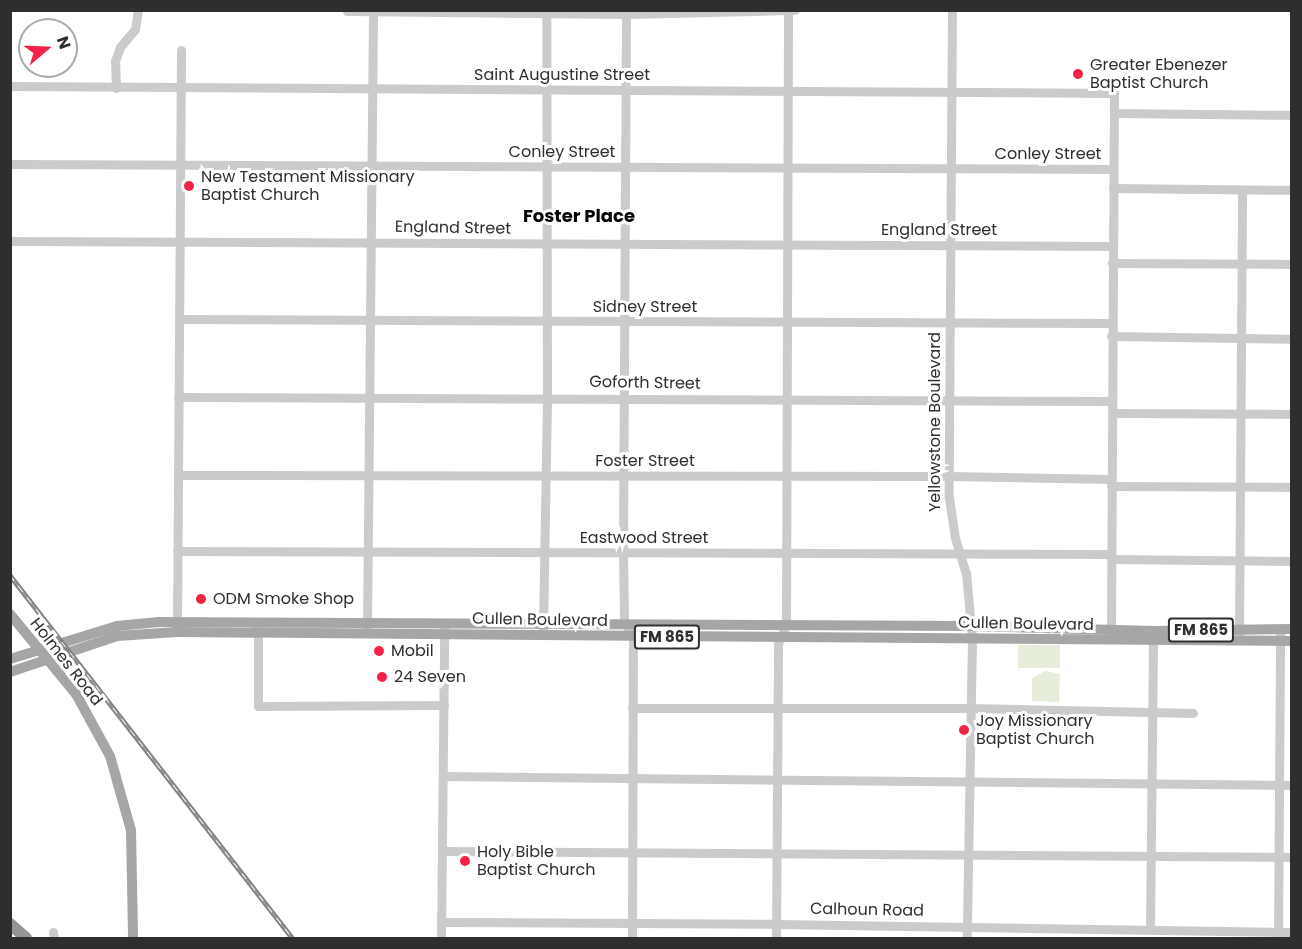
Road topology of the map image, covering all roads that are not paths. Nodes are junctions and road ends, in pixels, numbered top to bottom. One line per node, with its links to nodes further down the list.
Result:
1 (138, 10): 11 (street)
2 (952, 10): 17 (street, Yellowstone Boulevard)
3 (347, 11): 4 (street)
4 (373, 11): 7 (street); 13 (street)
5 (546, 11): 7 (street); 8 (street); 15 (street)
6 (791, 11): 8 (street); 16 (street)
7 (467, 12)
8 (626, 12): 14 (street)
9 (181, 50): 12 (street)
10 (10, 86): 11 (street, Saint Augustine Street)
11 (116, 88): 12 (street, Saint Augustine Street)
12 (181, 88): 13 (street, Saint Augustine Street); 21 (street)
13 (371, 89): 15 (street, Saint Augustine Street); 22 (street)
14 (626, 90): 15 (street, Saint Augustine Street); 16 (street, Saint Augustine Street); 24 (street)
15 (546, 91): 23 (street)
16 (789, 91): 17 (street, Saint Augustine Street); 25 (street)
17 (951, 91): 18 (street, Saint Augustine Street); 26 (street, Yellowstone Boulevard)
18 (1113, 113): 19 (street); 27 (street)
19 (1292, 115)
20 (10, 164): 21 (street, Conley Street)
21 (180, 165): 22 (street, Conley Street); 32 (street)
22 (371, 166): 23 (street, Conley Street); 33 (street)
23 (546, 167): 24 (street, Conley Street); 34 (street)
24 (627, 167): 25 (street, Conley Street); 35 (street)
25 (788, 169): 26 (street, Conley Street); 36 (street)
26 (951, 169): 27 (street, Conley Street); 37 (street, Yellowstone Boulevard)
27 (1113, 169): 28 (street)
28 (1113, 188): 29 (street); 38 (street)
29 (1242, 190): 30 (street); 40 (street)
30 (1292, 190)
31 (10, 241): 32 (street, England Street)
32 (180, 242): 33 (street, England Street); 42 (street)
33 (371, 242): 34 (street, England Street); 43 (street)
34 (547, 244): 35 (street, England Street); 44 (street)
35 (626, 244): 36 (street, England Street); 45 (street)
36 (787, 244): 37 (street, England Street); 47 (street)
37 (950, 245): 38 (street, England Street); 46 (street, Yellowstone Boulevard)
38 (1112, 246): 39 (street)
39 (1112, 263): 40 (street); 48 (street)
40 (1242, 264): 41 (street); 50 (street)
41 (1292, 264)
42 (179, 319): 43 (street, Sidney Street); 52 (street)
43 (370, 321): 44 (street, Sidney Street); 53 (street)
44 (546, 321): 45 (street, Sidney Street); 54 (street)
45 (624, 321): 47 (street, Sidney Street); 55 (street)
46 (950, 322): 47 (street, Sidney Street); 48 (street, Sidney Street); 56 (street, Yellowstone Boulevard)
47 (788, 323): 57 (street)
48 (1112, 323): 49 (street)
49 (1111, 336): 50 (street); 58 (street)
50 (1239, 339): 51 (street); 60 (street)
51 (1292, 339)
52 (178, 397): 53 (street, Goforth Street); 62 (street)
53 (370, 397): 54 (street, Goforth Street); 63 (street)
54 (547, 398): 55 (street, Goforth Street); 64 (street)
55 (624, 398): 57 (street, Goforth Street); 66 (street)
56 (948, 399): 57 (street, Goforth Street); 58 (street, Goforth Street); 65 (street, Yellowstone Boulevard)
57 (788, 400): 67 (street)
58 (1111, 401): 59 (street)
59 (1112, 413): 60 (street); 68 (street)
60 (1240, 414): 61 (street); 69 (street)
61 (1292, 414)
62 (178, 475): 63 (street, Foster Street); 71 (street)
63 (370, 475): 64 (street, Foster Street); 72 (street)
64 (545, 475): 66 (street, Foster Street); 73 (street)
65 (949, 476): 67 (street, Foster Street); 68 (street, Foster Street); 76 (street, Yellowstone Boulevard)
66 (624, 477): 67 (street, Foster Street); 74 (street)
67 (786, 477): 75 (street)
68 (1111, 483): 69 (street, Foster Street); 77 (street)
69 (1239, 487): 70 (street, Foster Street); 78 (street)
70 (1292, 488)
71 (177, 550): 72 (street, Eastwood Street); 84 (street)
72 (368, 551): 73 (street, Eastwood Street); 86 (street)
73 (544, 552): 74 (street, Eastwood Street); 89 (street)
74 (623, 553): 75 (street, Eastwood Street); 81 (street)
75 (786, 553): 76 (street, Eastwood Street); 82 (street)
76 (961, 555): 77 (street, Eastwood Street); 83 (street, Yellowstone Boulevard)
77 (1111, 557): 78 (street, Eastwood Street); 93 (street)
78 (1239, 560): 79 (street, Eastwood Street); 92 (street)
79 (1292, 561)
80 (10, 614): 99 (main road, Holmes Road)
81 (626, 626): 89 (main road, Cullen Boulevard / FM 865); 90 (main road, Cullen Boulevard / FM 865); 96 (street)
82 (786, 626): 90 (main road, Cullen Boulevard / FM 865); 91 (main road, Cullen Boulevard / FM 865); 97 (street)
83 (971, 626): 91 (main road, Cullen Boulevard / FM 865); 93 (main road, Cullen Boulevard / FM 865); 98 (street, Yellowstone Boulevard)
84 (177, 627): 85 (main road, Cullen Boulevard / FM 865); 87 (main road, Cullen Boulevard / FM 865)
85 (258, 628): 86 (main road, Cullen Boulevard / FM 865); 103 (street)
86 (367, 628): 88 (main road, Cullen Boulevard / FM 865)
87 (130, 629): 99 (main road, Cullen Boulevard / FM 865); 101 (main road, Cullen Boulevard / FM 865)
88 (444, 629): 89 (main road, Cullen Boulevard / FM 865); 103 (street)
89 (543, 629): 96 (main road, Cullen Boulevard / FM 865)
90 (705, 631): 96 (main road, Cullen Boulevard / FM 865); 97 (main road, Cullen Boulevard / FM 865)
91 (872, 632): 97 (main road, Cullen Boulevard / FM 865); 98 (main road, Cullen Boulevard / FM 865)
92 (1239, 634): 94 (main road, Cullen Boulevard / FM 865); 95 (main road, Cullen Boulevard / FM 865)
93 (1111, 635): 95 (main road, Cullen Boulevard / FM 865); 98 (main road, Cullen Boulevard / FM 865)
94 (1286, 635): 114 (street)
95 (1153, 636): 107 (street)
96 (633, 637): 104 (street)
97 (780, 637): 105 (street)
98 (972, 638): 106 (street, Yellowstone Boulevard)
99 (38, 649): 100 (main road, Cullen Boulevard / FM 865); 101 (main road, Holmes Road)
100 (10, 659)
101 (47, 659): 102 (main road, Cullen Boulevard / FM 865); 133 (main road, Holmes Road)
102 (10, 672)
103 (444, 705): 109 (street)
104 (632, 708): 105 (street); 110 (street)
105 (778, 708): 106 (street); 111 (street)
106 (969, 708): 107 (street); 112 (street, Yellowstone Boulevard)
107 (1152, 711): 108 (street); 113 (street)
108 (1193, 713)
109 (444, 776): 110 (street); 116 (street)
110 (632, 779): 111 (street); 117 (street)
111 (777, 780): 112 (street); 118 (street)
112 (968, 781): 113 (street); 119 (street, Yellowstone Boulevard)
113 (1151, 784): 114 (street); 120 (street)
114 (1279, 785): 115 (street); 121 (street)
115 (1292, 785)
116 (443, 850): 117 (street); 123 (street)
117 (632, 851): 118 (street); 124 (street)
118 (777, 853): 119 (street); 125 (street)
119 (967, 854): 120 (street); 127 (street, Yellowstone Boulevard)
120 (1150, 854): 121 (street); 128 (street)
121 (1279, 856): 122 (street); 130 (street)
122 (1292, 857)
123 (442, 922): 124 (street, Calhoun Road); 134 (street)
124 (632, 923): 125 (street, Calhoun Road); 135 (street)
125 (776, 924): 127 (street, Calhoun Road); 136 (street)
126 (10, 927): 131 (highway); 132 (highway)
127 (967, 927): 128 (street, Calhoun Road); 137 (street, Yellowstone Boulevard)
128 (1150, 930): 130 (street, Calhoun Road)
129 (1292, 932): 130 (street, Calhoun Road)
130 (1278, 935)
131 (19, 939)
132 (26, 939)
133 (133, 939)
134 (441, 939)
135 (632, 939)
136 (776, 939)
137 (967, 939)

